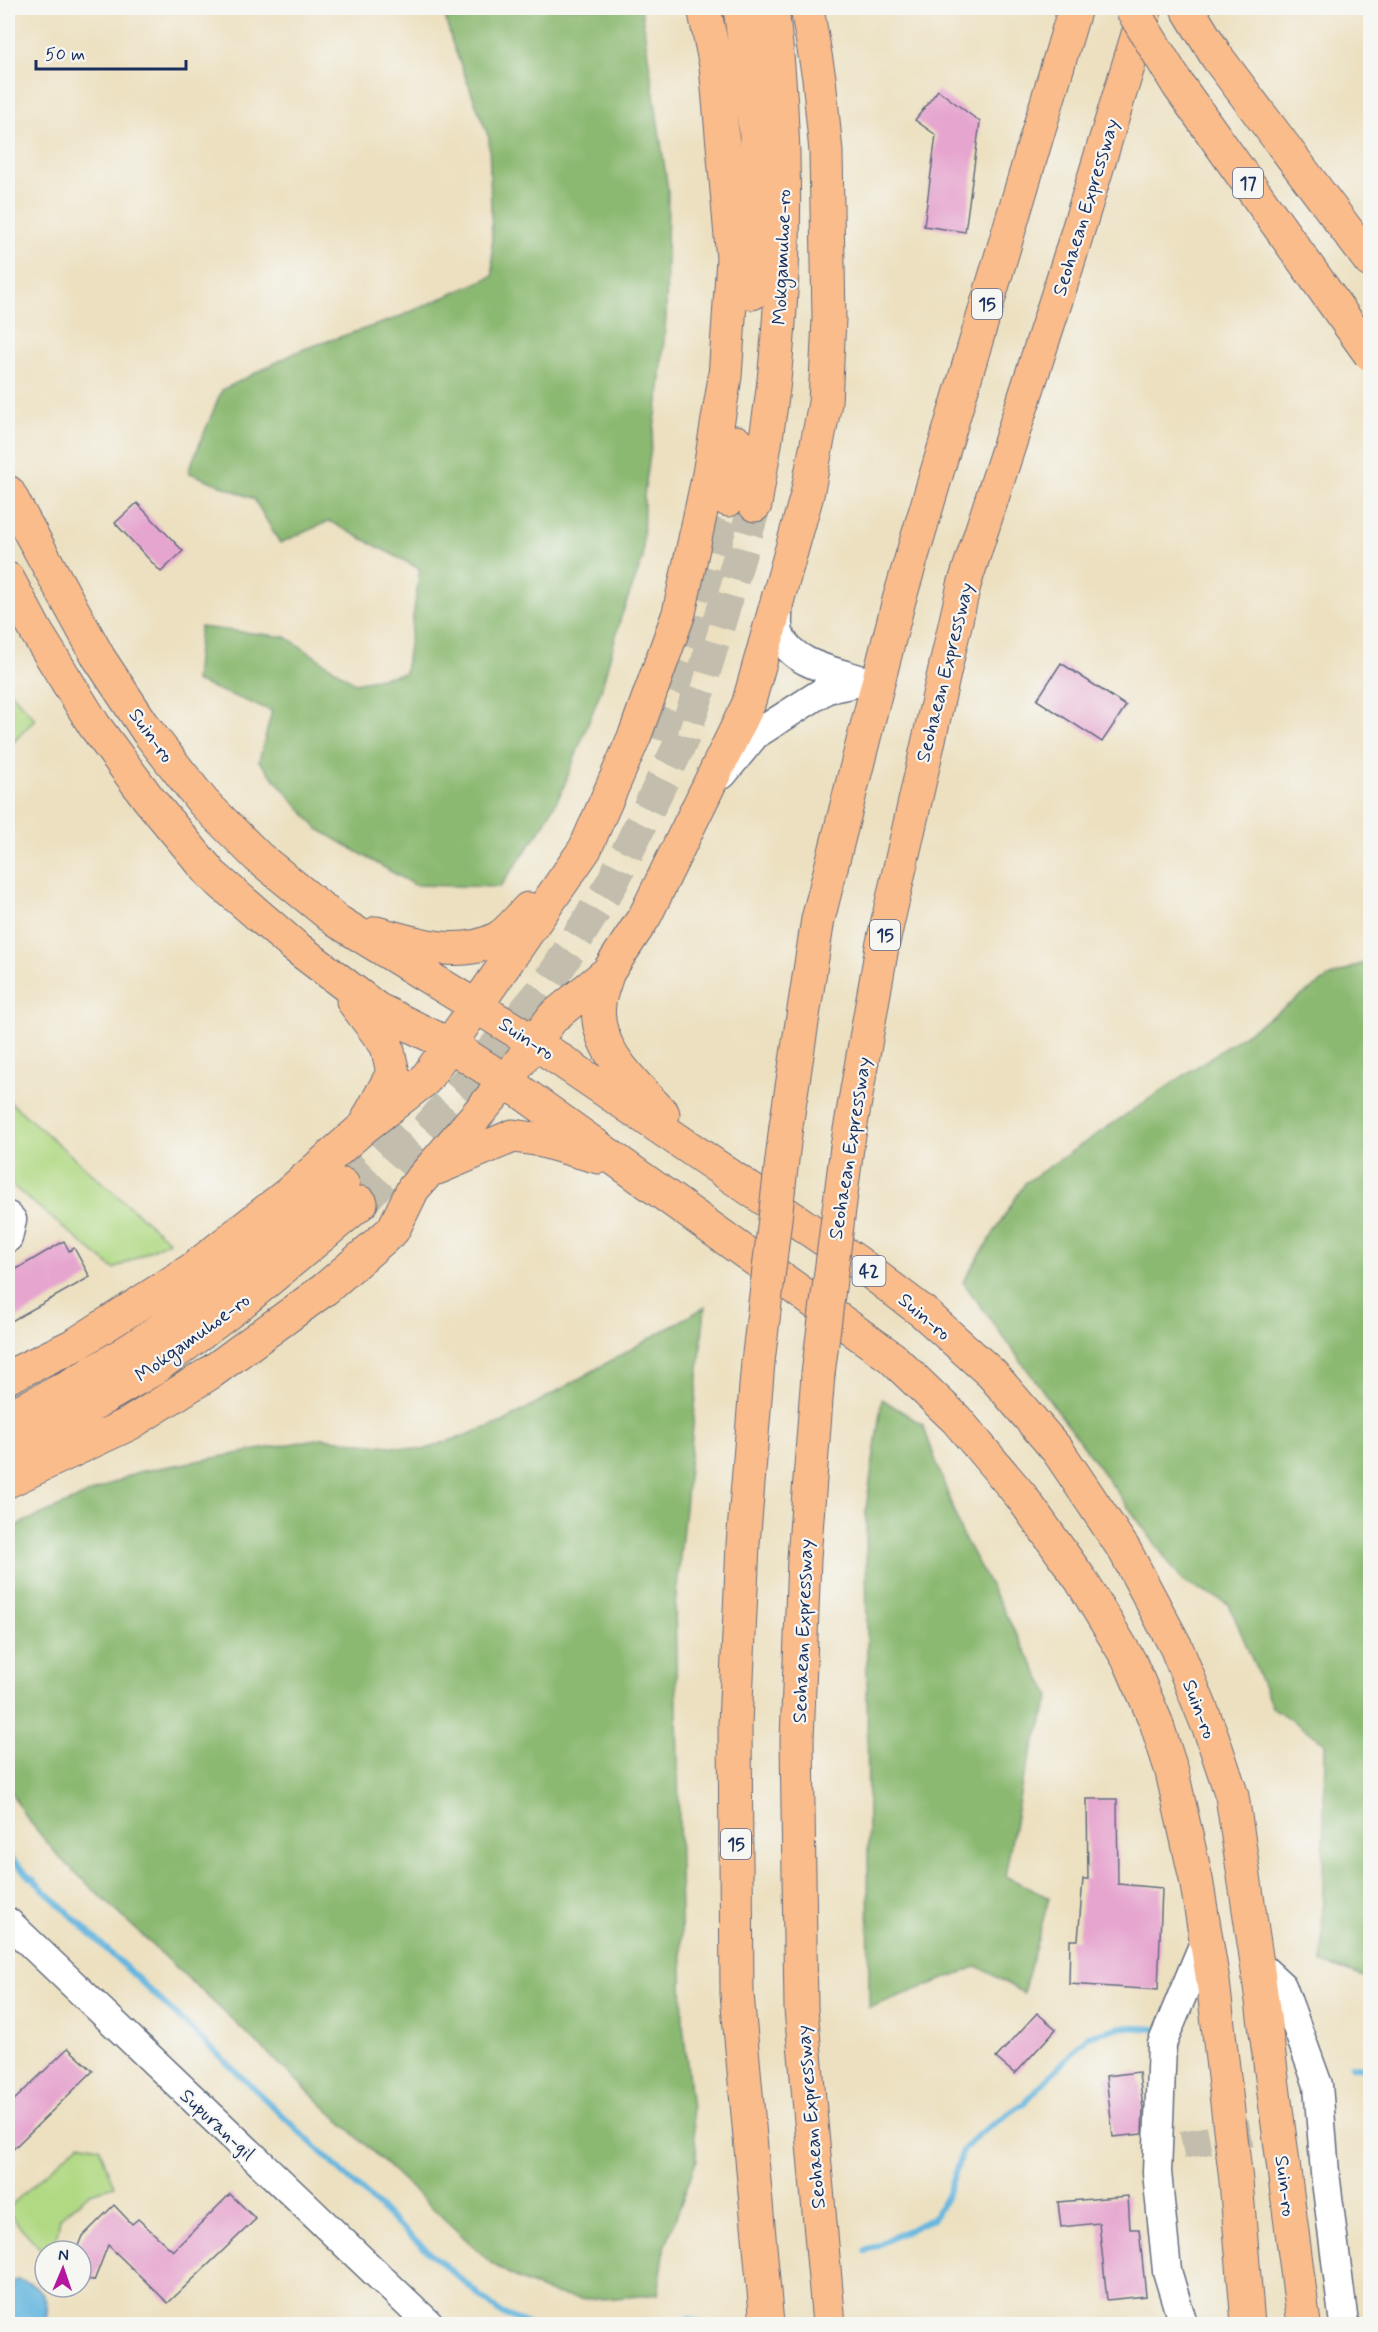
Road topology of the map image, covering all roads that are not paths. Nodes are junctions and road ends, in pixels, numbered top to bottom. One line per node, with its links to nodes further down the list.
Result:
1 (704, 8): 17 (main road)
2 (740, 8): 3 (main road, Mokgamuhoe-ro)
3 (772, 8)
4 (807, 8): 15 (main road)
5 (1066, 8): 10 (main road)
6 (1076, 8): 10 (main road, 15)
7 (1131, 8): 12 (main road, 17, bridge)
8 (1146, 8): 40 (main road, Seohaean Expressway / 15, bridge)
9 (1187, 8): 11 (main road)
10 (1059, 61): 39 (main road, 15, bridge)
11 (1371, 261)
12 (1371, 354)
13 (8, 492): 18 (main road, Suin-ro / 42)
14 (8, 579): 20 (main road, Suin-ro)
15 (778, 593): 16 (main road); 16 (street)
16 (704, 796): 19 (main road)
17 (585, 849): 18 (main road); 21 (main road)
18 (337, 921): 21 (main road, Suin-ro / 42)
19 (608, 972): 22 (main road); 26 (main road)
20 (336, 978): 23 (main road, Suin-ro); 25 (main road)
21 (477, 1006): 22 (main road, Suin-ro / 42); 23 (main road)
22 (534, 1042): 24 (main road); 26 (main road, Suin-ro / 42)
23 (450, 1045): 24 (main road, Suin-ro); 25 (main road)
24 (506, 1081): 27 (main road, Suin-ro); 28 (main road)
25 (363, 1128): 31 (main road)
26 (705, 1159): 37 (main road, Suin-ro / 42)
27 (621, 1164): 28 (main road); 36 (main road, Suin-ro)
28 (430, 1172): 34 (main road)
29 (8, 1216): 30 (street)
30 (8, 1238)
31 (8, 1377)
32 (8, 1416): 33 (main road, Mokgamuhoe-ro)
33 (8, 1450)
34 (8, 1482)
35 (8, 1922): 38 (street, Supuran-gil)
36 (1206, 1938): 41 (street); 42 (main road, Suin-ro)
37 (1257, 1963): 43 (main road, Suin-ro / 42); 44 (street)
38 (429, 2325)
39 (768, 2325)
40 (829, 2325)
41 (1183, 2325)
42 (1248, 2325)
43 (1304, 2325)
44 (1344, 2325)

